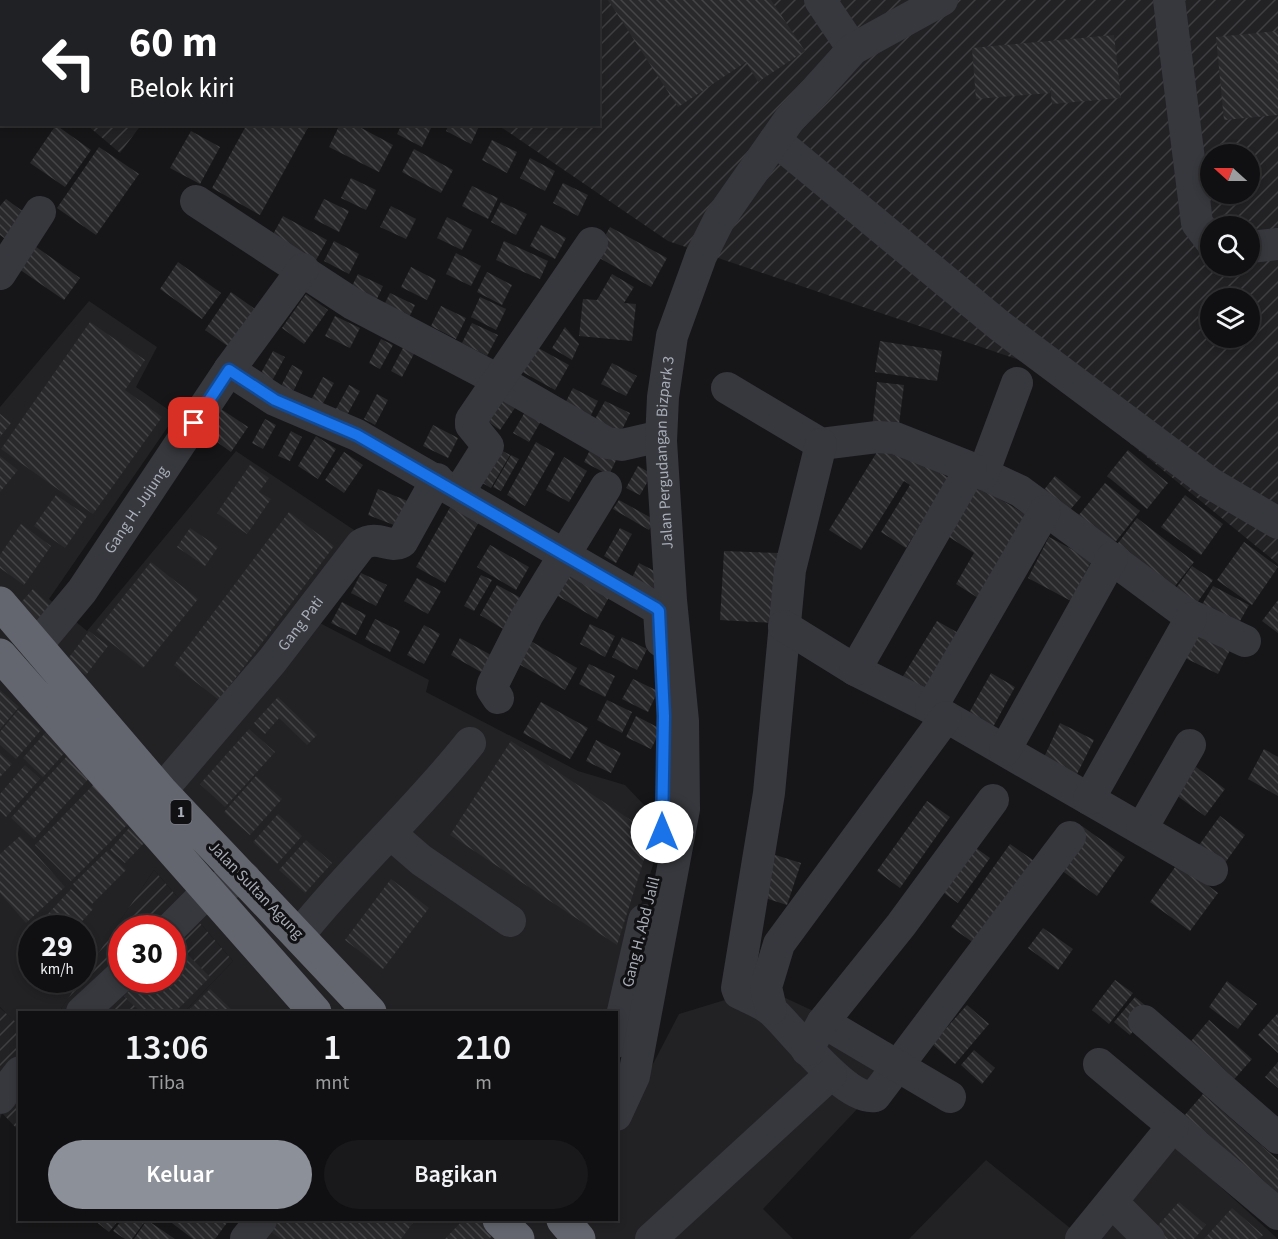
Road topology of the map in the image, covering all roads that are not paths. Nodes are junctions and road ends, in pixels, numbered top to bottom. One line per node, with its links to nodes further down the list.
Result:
1 (820, 0): 4 (street)
2 (942, 0): 4 (street, Jalan Pergudangan Bizpark 3)
3 (1169, 0): 8 (street)
4 (853, 49): 5 (street, Jalan Pergudangan Bizpark 3)
5 (775, 140): 18 (street, Jalan Pergudangan Bizpark 3); 24 (street)
6 (196, 201): 12 (street)
7 (40, 212): 13 (street)
8 (1200, 227)
9 (592, 243): 15 (street)
10 (1278, 244): 11 (street)
11 (1260, 246)
12 (303, 269): 14 (street, Gang H. Jujung); 15 (street)
13 (0, 274)
14 (229, 370): 21 (street); 31 (street, Gang H. Jujung)
15 (498, 380): 18 (street); 21 (street)
16 (1017, 383): 20 (street)
17 (727, 388): 19 (street)
18 (661, 436): 66 (street, Jalan Pergudangan Bizpark 3)
19 (821, 444): 20 (street); 29 (street)
20 (977, 471): 23 (street); 33 (street)
21 (448, 486): 25 (street); 39 (street, Gang Pati)
22 (606, 487): 25 (street)
23 (1045, 511): 26 (street); 35 (street)
24 (1278, 523)
25 (562, 554): 34 (street); 58 (street, Gang H. Abd Jalil)
26 (1112, 558): 28 (street); 38 (street)
27 (0, 603): 31 (highway, Jalan Sultan Agung / 1)
28 (1191, 618): 30 (street); 40 (street)
29 (784, 626): 33 (street); 52 (street)
30 (1245, 641)
31 (37, 645): 39 (highway, Jalan Sultan Agung / 1)
32 (0, 655): 47 (highway, Jalan Sultan Agung / 1)
33 (855, 670): 35 (street)
34 (498, 698)
35 (939, 712): 38 (street); 52 (street)
36 (470, 743): 43 (street)
37 (1191, 745): 42 (street)
38 (1005, 750): 40 (street)
39 (161, 791): 46 (highway, Jalan Sultan Agung / 1)
40 (1089, 799): 42 (street)
41 (993, 800): 57 (street)
42 (1142, 828): 45 (street)
43 (391, 834): 49 (street); 50 (street)
44 (1070, 837): 61 (street)
45 (1212, 870)
46 (245, 878): 47 (street); 50 (highway, Jalan Sultan Agung / 1)
47 (208, 891): 48 (street); 54 (highway, Jalan Sultan Agung / 1)
48 (184, 915)
49 (510, 921)
50 (299, 935): 55 (highway, Jalan Sultan Agung / 1)
51 (108, 988): 53 (street)
52 (771, 1009): 59 (street)
53 (83, 1011)
54 (312, 1011)
55 (369, 1011)
56 (1144, 1021): 68 (street)
57 (823, 1022): 59 (street); 61 (street)
58 (618, 1032)
59 (807, 1050): 62 (street)
60 (1099, 1064): 67 (street)
61 (896, 1065): 62 (street); 64 (street)
62 (831, 1074): 75 (street)
63 (18, 1075): 65 (street)
64 (950, 1097)
65 (0, 1098)
66 (618, 1111)
67 (1173, 1126): 69 (street); 70 (street)
68 (1278, 1138)
69 (1113, 1203): 76 (street); 77 (street)
70 (1278, 1214)
71 (260, 1221): 73 (street)
72 (500, 1221): 74 (highway)
73 (246, 1239)
74 (518, 1239)
75 (651, 1239)
76 (1081, 1239)
77 (1149, 1239)

